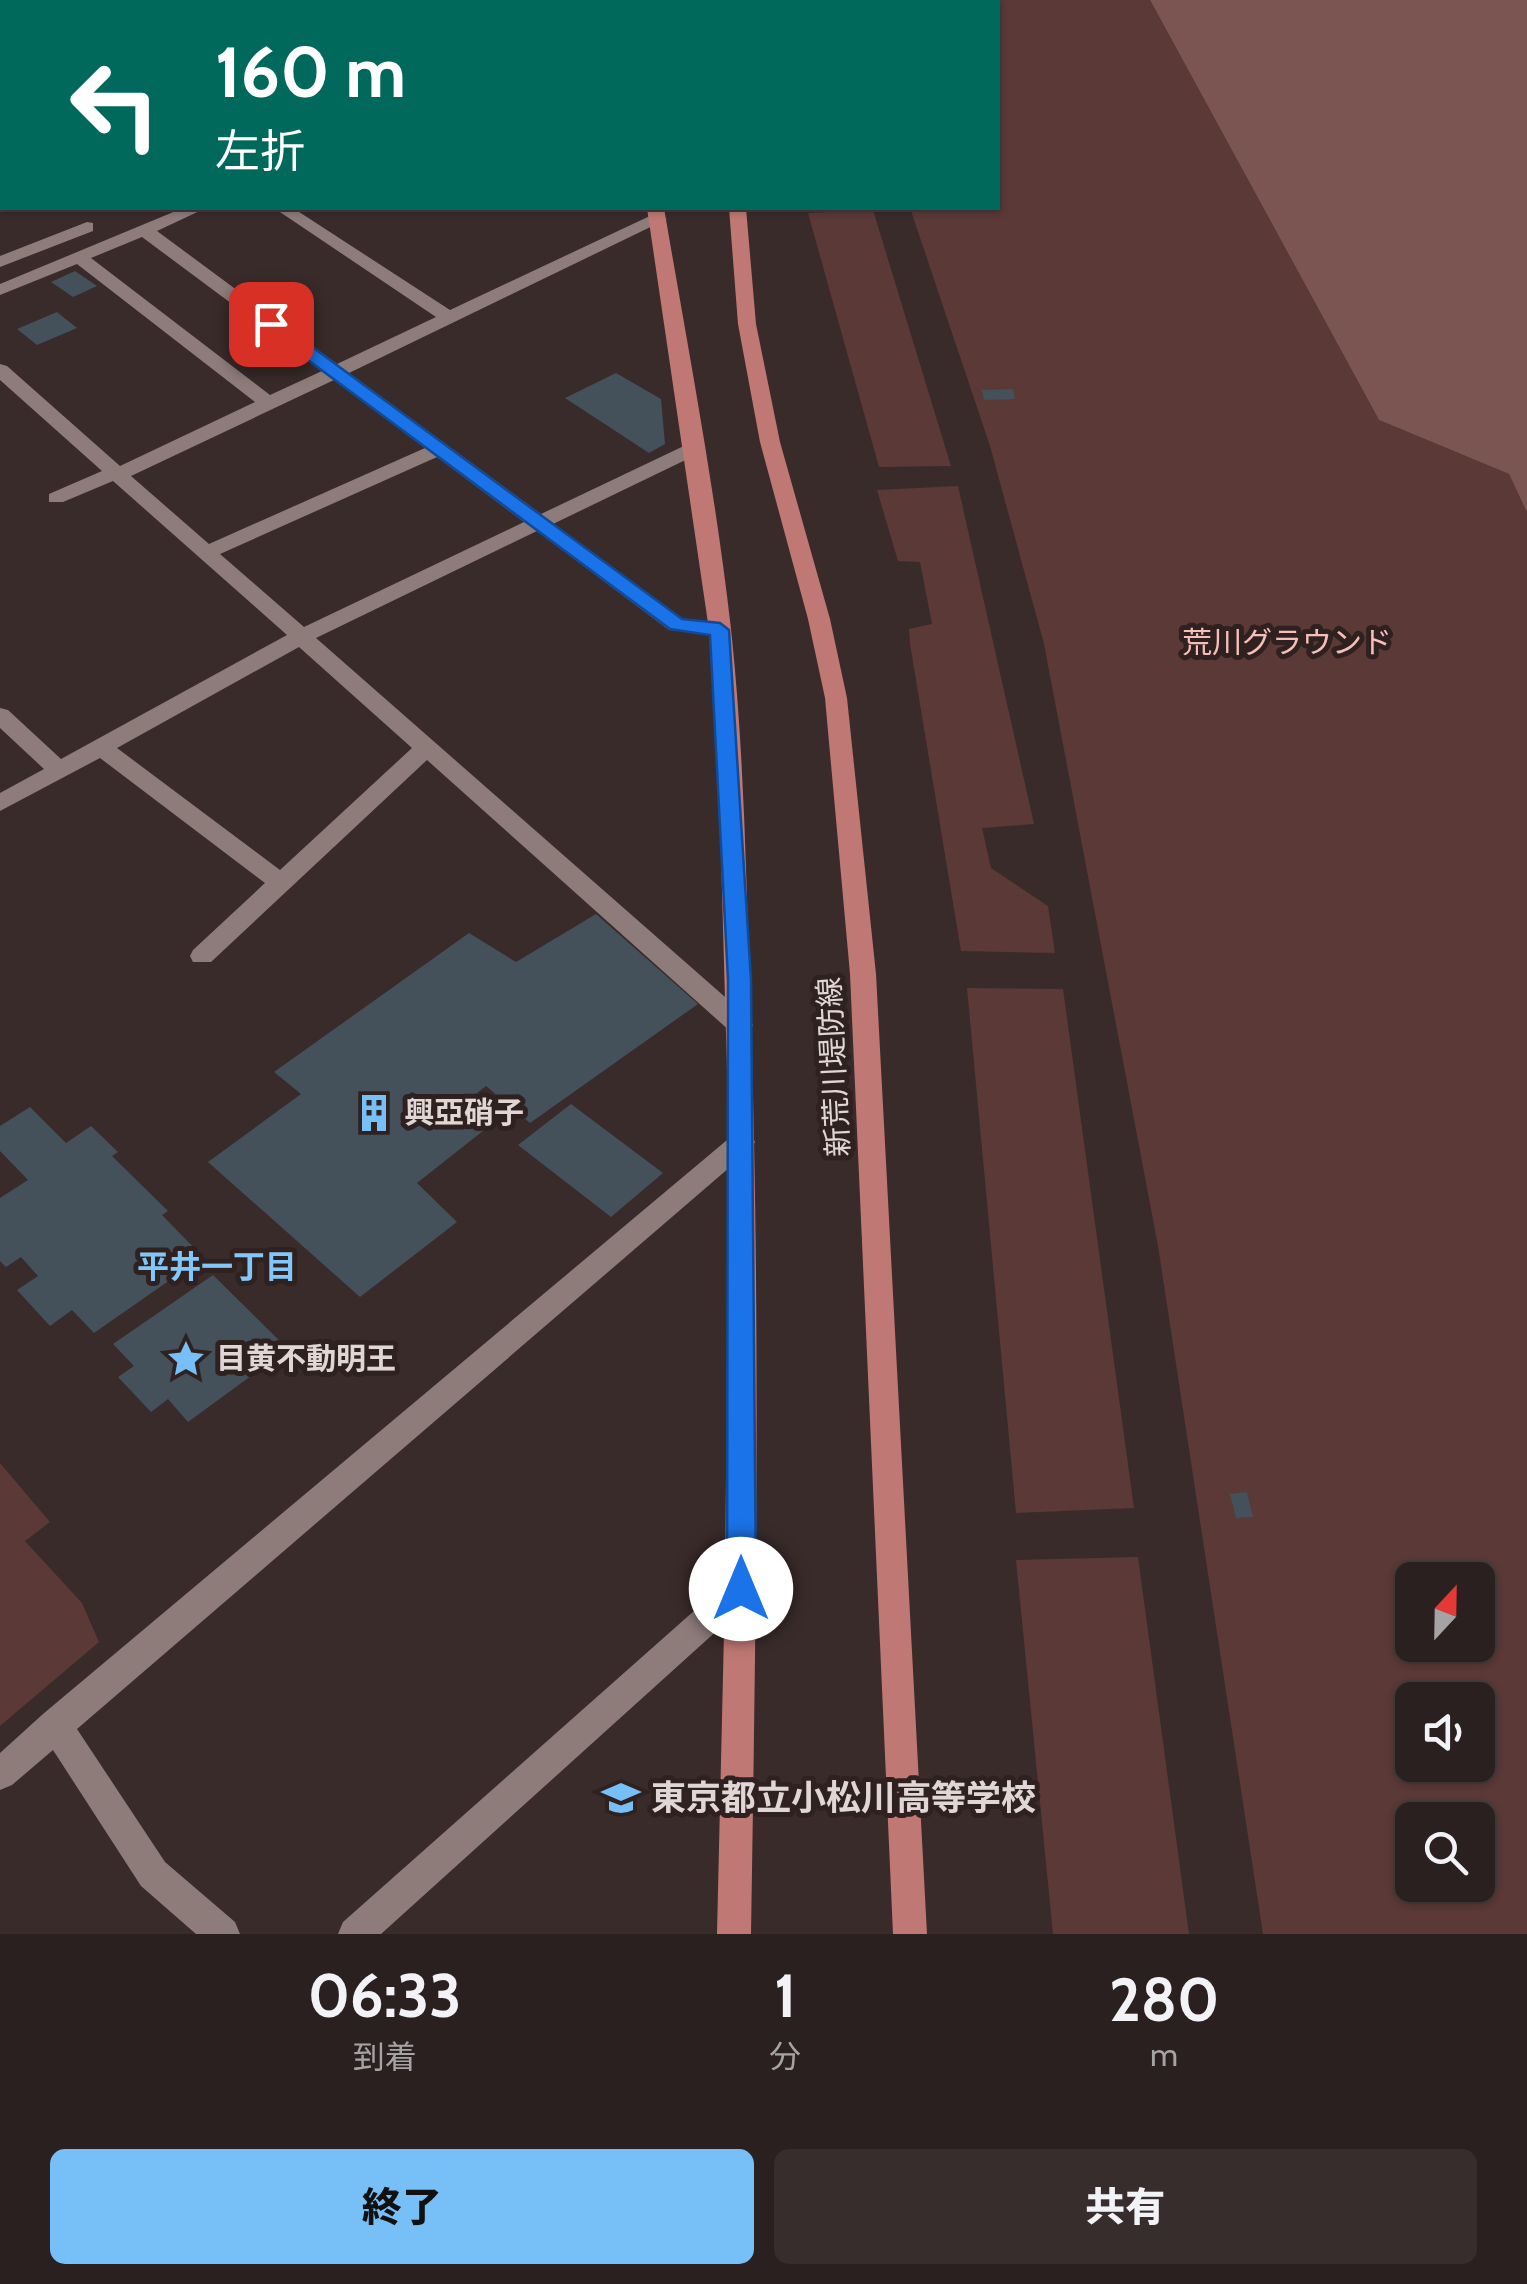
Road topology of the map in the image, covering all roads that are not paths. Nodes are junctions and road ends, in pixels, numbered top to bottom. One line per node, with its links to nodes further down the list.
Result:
1 (192, 210): 6 (street)
2 (285, 210): 10 (street)
3 (737, 210): 37 (main road, 新荒川堤防線)
4 (656, 213): 10 (street); 14 (main road)
5 (87, 227): 8 (street)
6 (144, 230): 7 (street); 12 (street)
7 (78, 257): 9 (street); 13 (street)
8 (0, 262)
9 (0, 290)
10 (448, 318): 12 (street)
11 (0, 370): 16 (street)
12 (335, 372): 13 (street); 15 (street)
13 (268, 403): 16 (street)
14 (695, 448): 18 (street); 20 (main road)
15 (438, 449): 18 (street); 19 (street)
16 (119, 474): 17 (street); 19 (street)
17 (56, 498)
18 (537, 522): 20 (street); 21 (street)
19 (208, 552): 21 (street)
20 (720, 630): 29 (main road)
21 (302, 636): 23 (street); 24 (street)
22 (0, 715): 25 (street)
23 (101, 746): 25 (street); 27 (street)
24 (427, 747): 27 (street); 29 (street)
25 (59, 770): 26 (street)
26 (0, 803)
27 (281, 883): 28 (street)
28 (202, 956)
29 (740, 1025): 30 (main road)
30 (742, 1142): 31 (main road); 32 (street)
31 (741, 1589): 35 (street); 36 (main road)
32 (55, 1725): 33 (street); 34 (street)
33 (0, 1774)
34 (223, 1934)
35 (354, 1934)
36 (734, 1934)
37 (910, 1934)

